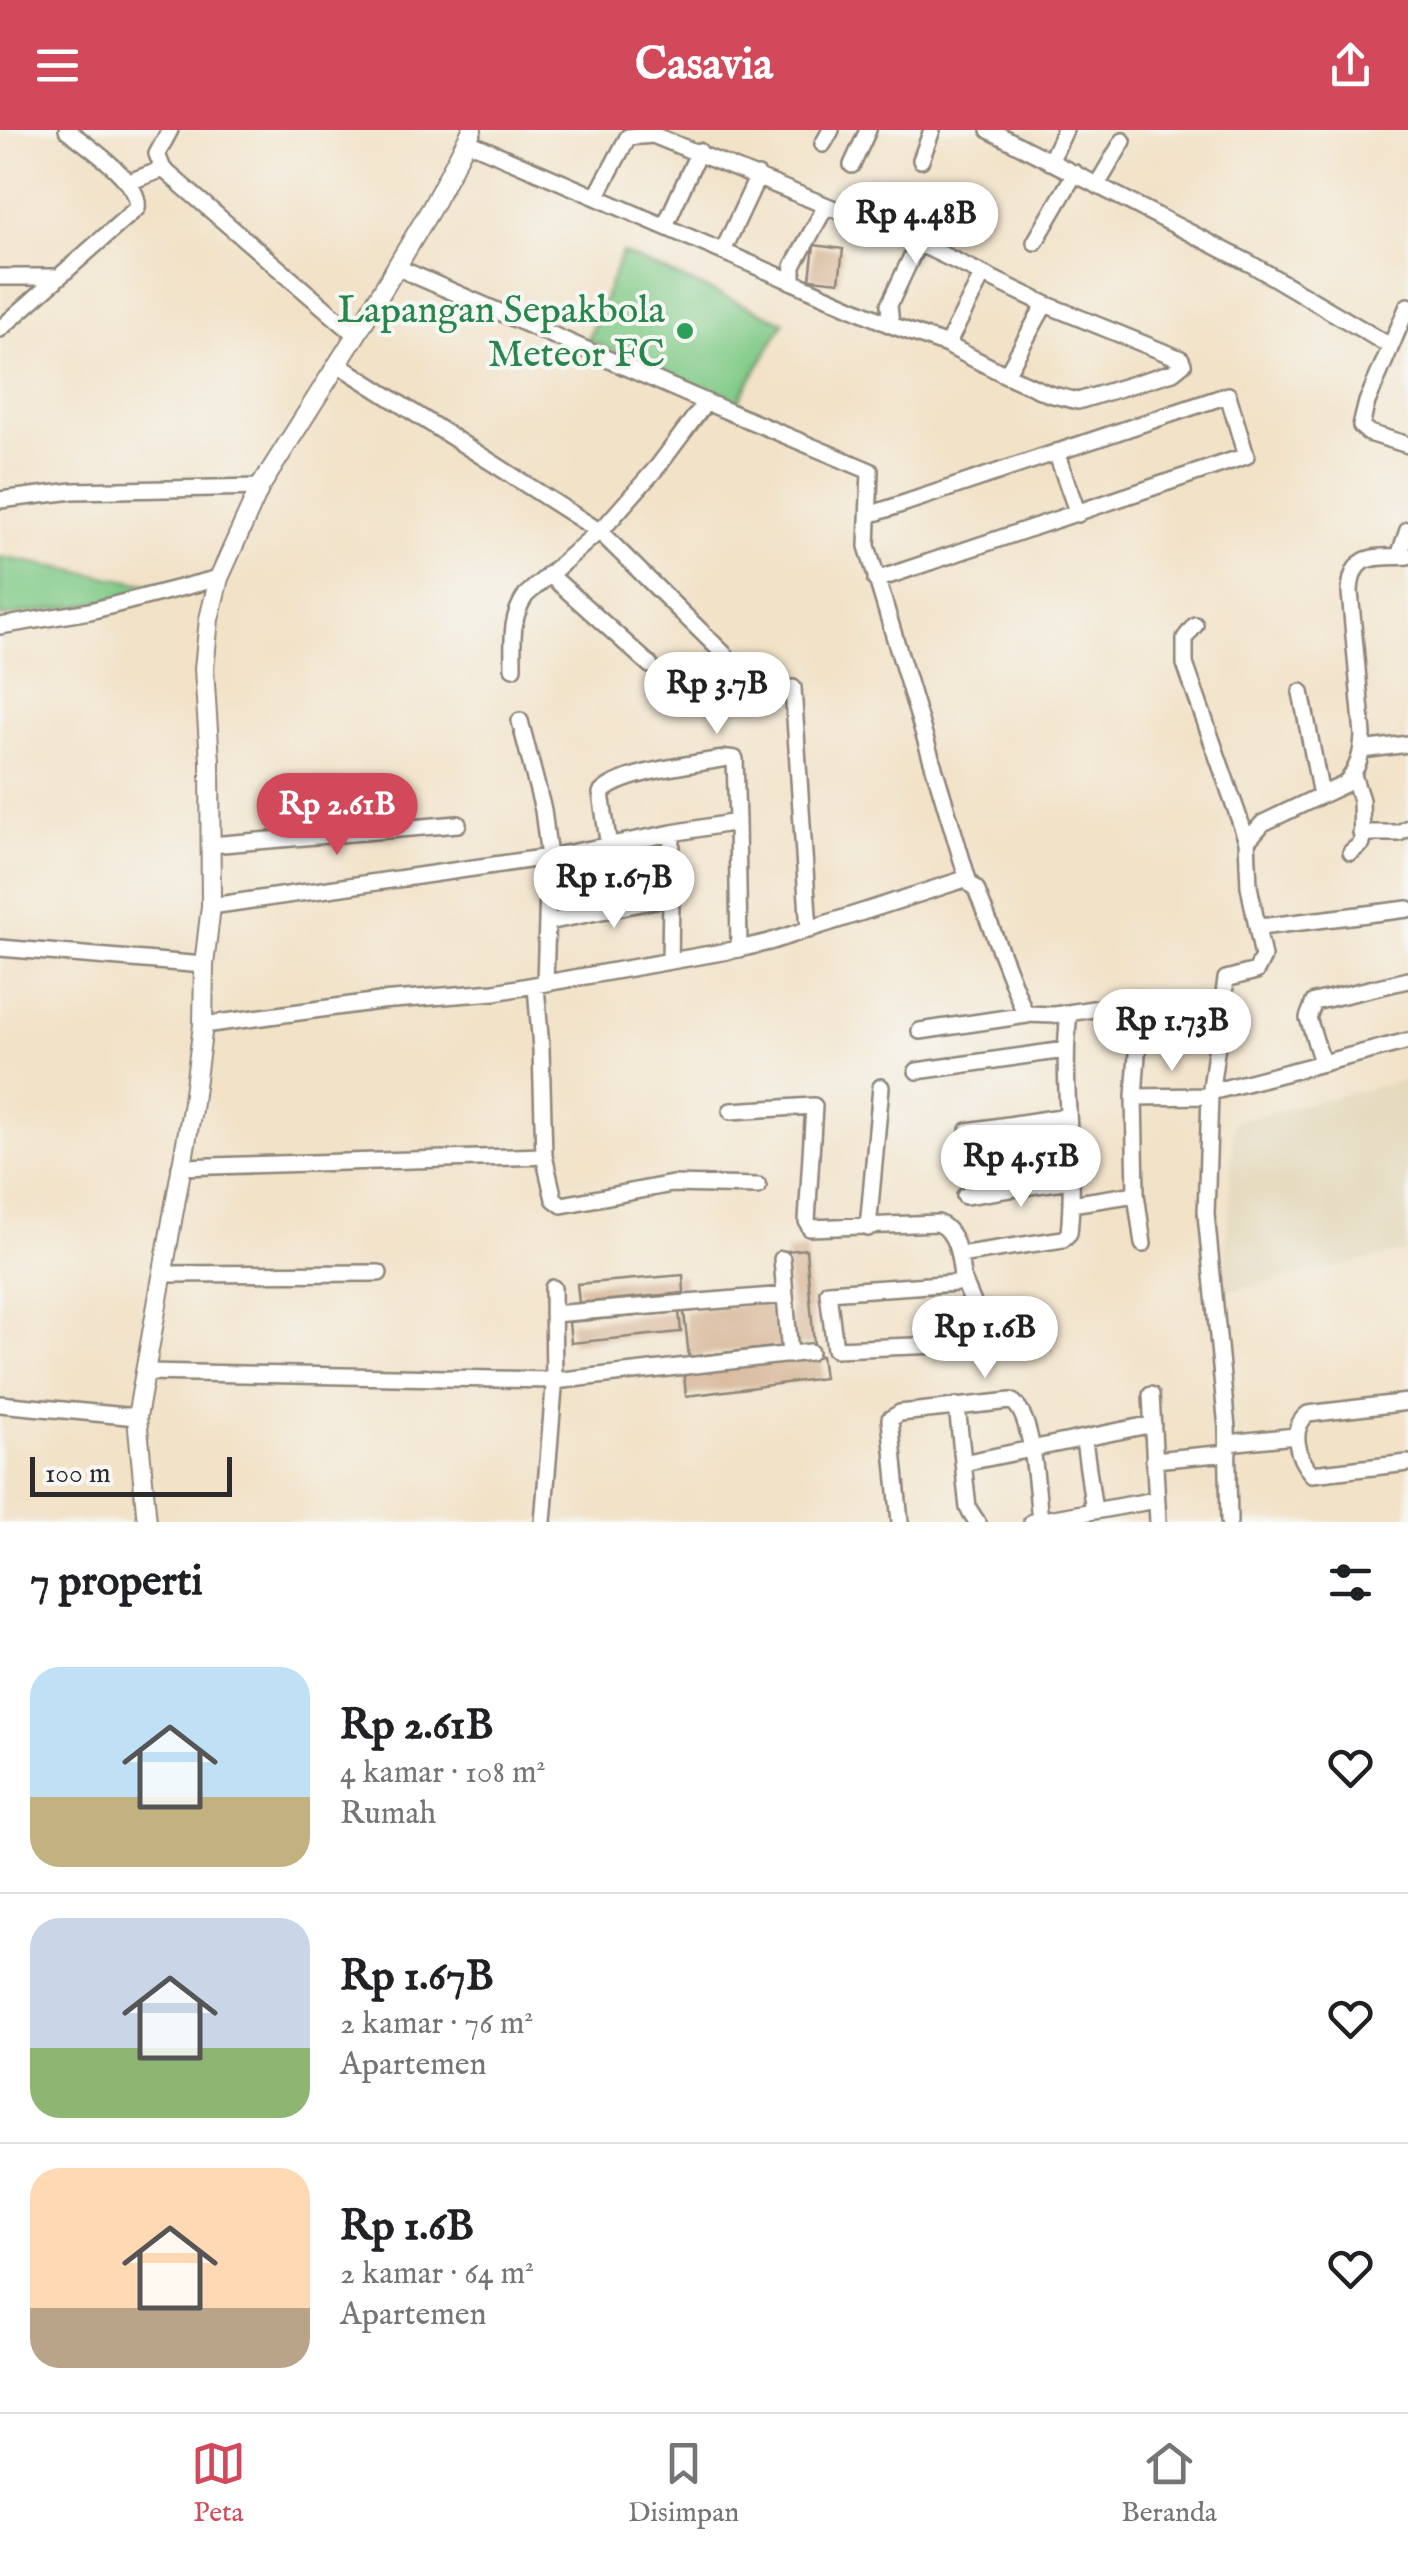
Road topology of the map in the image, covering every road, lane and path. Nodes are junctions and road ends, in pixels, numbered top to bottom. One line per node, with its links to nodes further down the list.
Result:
1 (67, 130): 17 (street)
2 (868, 130): 13 (street)
3 (932, 130): 11 (street)
4 (1066, 130): 12 (street)
5 (168, 131): 14 (street)
6 (994, 131): 12 (street)
7 (629, 134): 10 (street); 19 (street)
8 (469, 136): 19 (street); 25 (main road)
9 (1122, 141): 18 (street)
10 (699, 152): 16 (street); 21 (street)
11 (921, 160)
12 (1050, 162): 15 (street)
13 (852, 165)
14 (162, 168): 17 (street); 34 (street)
15 (1075, 173): 18 (street); 22 (street)
16 (758, 176): 20 (street); 24 (street)
17 (129, 182): 28 (street)
18 (1097, 185): 36 (street)
19 (596, 197): 21 (street)
20 (826, 206): 23 (street); 29 (street)
21 (665, 226): 24 (street)
22 (1035, 242)
23 (918, 243): 26 (street); 32 (street)
24 (723, 251): 29 (street)
25 (396, 267): 34 (main road); 39 (street)
26 (983, 274): 30 (street); 35 (street)
27 (0, 277): 28 (street)
28 (60, 277): 33 (street)
29 (794, 282): 32 (street)
30 (1045, 304): 38 (street); 38 (street)
31 (1408, 306): 36 (street)
32 (891, 325): 35 (street)
33 (0, 329)
34 (356, 336): 37 (main road)
35 (947, 344): 38 (street)
36 (1390, 346): 40 (street)
37 (339, 365): 42 (main road); 46 (street)
38 (1006, 374)
39 (706, 402): 45 (street); 46 (street)
40 (1408, 446)
41 (1056, 452): 44 (street); 44 (street); 45 (street)
42 (260, 486): 43 (street); 50 (main road)
43 (0, 500)
44 (1078, 514): 51 (street)
45 (869, 515): 51 (street)
46 (599, 530): 49 (street); 54 (street)
47 (1408, 530): 48 (street)
48 (1404, 556): 60 (street)
49 (550, 574): 55 (street); 56 (street)
50 (219, 578): 52 (street); 70 (main road)
51 (876, 580): 74 (street)
52 (0, 626)
53 (1195, 626): 69 (street)
54 (725, 655)
55 (650, 665)
56 (513, 668)
57 (793, 688): 80 (street)
58 (1301, 692): 63 (street)
59 (520, 721): 73 (street)
60 (1363, 743): 61 (street); 62 (street)
61 (1402, 744)
62 (1353, 775): 63 (street); 67 (street)
63 (1321, 795): 69 (street)
64 (737, 822): 68 (street); 71 (street); 82 (street)
65 (458, 824): 70 (street)
66 (1408, 828): 67 (street)
67 (1361, 833): 72 (street)
68 (672, 834): 71 (street); 75 (street)
69 (1246, 841): 79 (street)
70 (211, 844): 76 (main road)
71 (608, 847): 73 (street)
72 (1352, 852)
73 (549, 857): 76 (street); 78 (street)
74 (968, 880): 80 (street); 88 (street)
75 (671, 896): 78 (street); 83 (street)
76 (211, 906): 84 (main road)
77 (1408, 909): 79 (street)
78 (548, 922): 86 (street)
79 (1260, 927): 96 (street)
80 (809, 930): 82 (street)
81 (0, 948): 84 (street)
82 (739, 949): 83 (street)
83 (670, 960): 86 (street)
84 (204, 965): 89 (main road)
85 (1408, 980): 93 (street)
86 (540, 984): 89 (street); 101 (street)
87 (1069, 1014): 88 (street); 92 (street); 97 (street)
88 (1026, 1015): 90 (street)
89 (203, 1025): 102 (main road)
90 (920, 1031)
91 (1408, 1040): 93 (street)
92 (1064, 1050): 94 (street); 99 (street)
93 (1322, 1062): 96 (street)
94 (918, 1071)
95 (882, 1087): 108 (street)
96 (1210, 1094): 97 (street); 130 (street)
97 (1134, 1097): 105 (street)
98 (731, 1111): 108 (street)
99 (1068, 1116): 100 (street); 103 (street)
100 (968, 1131)
101 (544, 1156): 102 (street); 104 (street)
102 (180, 1167): 113 (main road)
103 (1070, 1180): 106 (street); 107 (street)
104 (758, 1186)
105 (1136, 1194): 107 (street); 109 (street)
106 (965, 1196)
107 (1071, 1204): 110 (street)
108 (868, 1228): 110 (street)
109 (1143, 1244)
110 (960, 1255): 114 (street)
111 (782, 1259): 116 (street)
112 (379, 1273): 113 (street)
113 (162, 1274): 120 (main road)
114 (962, 1277): 114 (street)
115 (553, 1288): 117 (street)
116 (784, 1295): 117 (street); 119 (street)
117 (554, 1314): 121 (street)
118 (810, 1352): 119 (street)
119 (790, 1355): 121 (street)
120 (146, 1372): 121 (street); 126 (main road)
121 (554, 1384): 139 (street)
122 (1152, 1395): 127 (street)
123 (1408, 1402): 128 (street)
124 (0, 1404): 126 (street)
125 (956, 1406): 131 (street); 133 (street); 140 (street)
126 (136, 1417): 138 (main road)
127 (1153, 1424): 129 (street); 132 (street)
128 (1295, 1436): 130 (street); 134 (street)
129 (1084, 1440): 131 (street); 136 (street)
130 (1228, 1448): 132 (street); 144 (street)
131 (1032, 1451): 133 (street); 137 (street)
132 (1154, 1460): 135 (street)
133 (963, 1463): 141 (street)
134 (1408, 1463)
135 (1156, 1500): 136 (street); 143 (street)
136 (1094, 1511): 137 (street)
137 (1040, 1521): 142 (street)
138 (147, 1522)
139 (543, 1522)
140 (900, 1522)
141 (977, 1522)
142 (1030, 1522)
143 (1158, 1522)
144 (1229, 1522)

